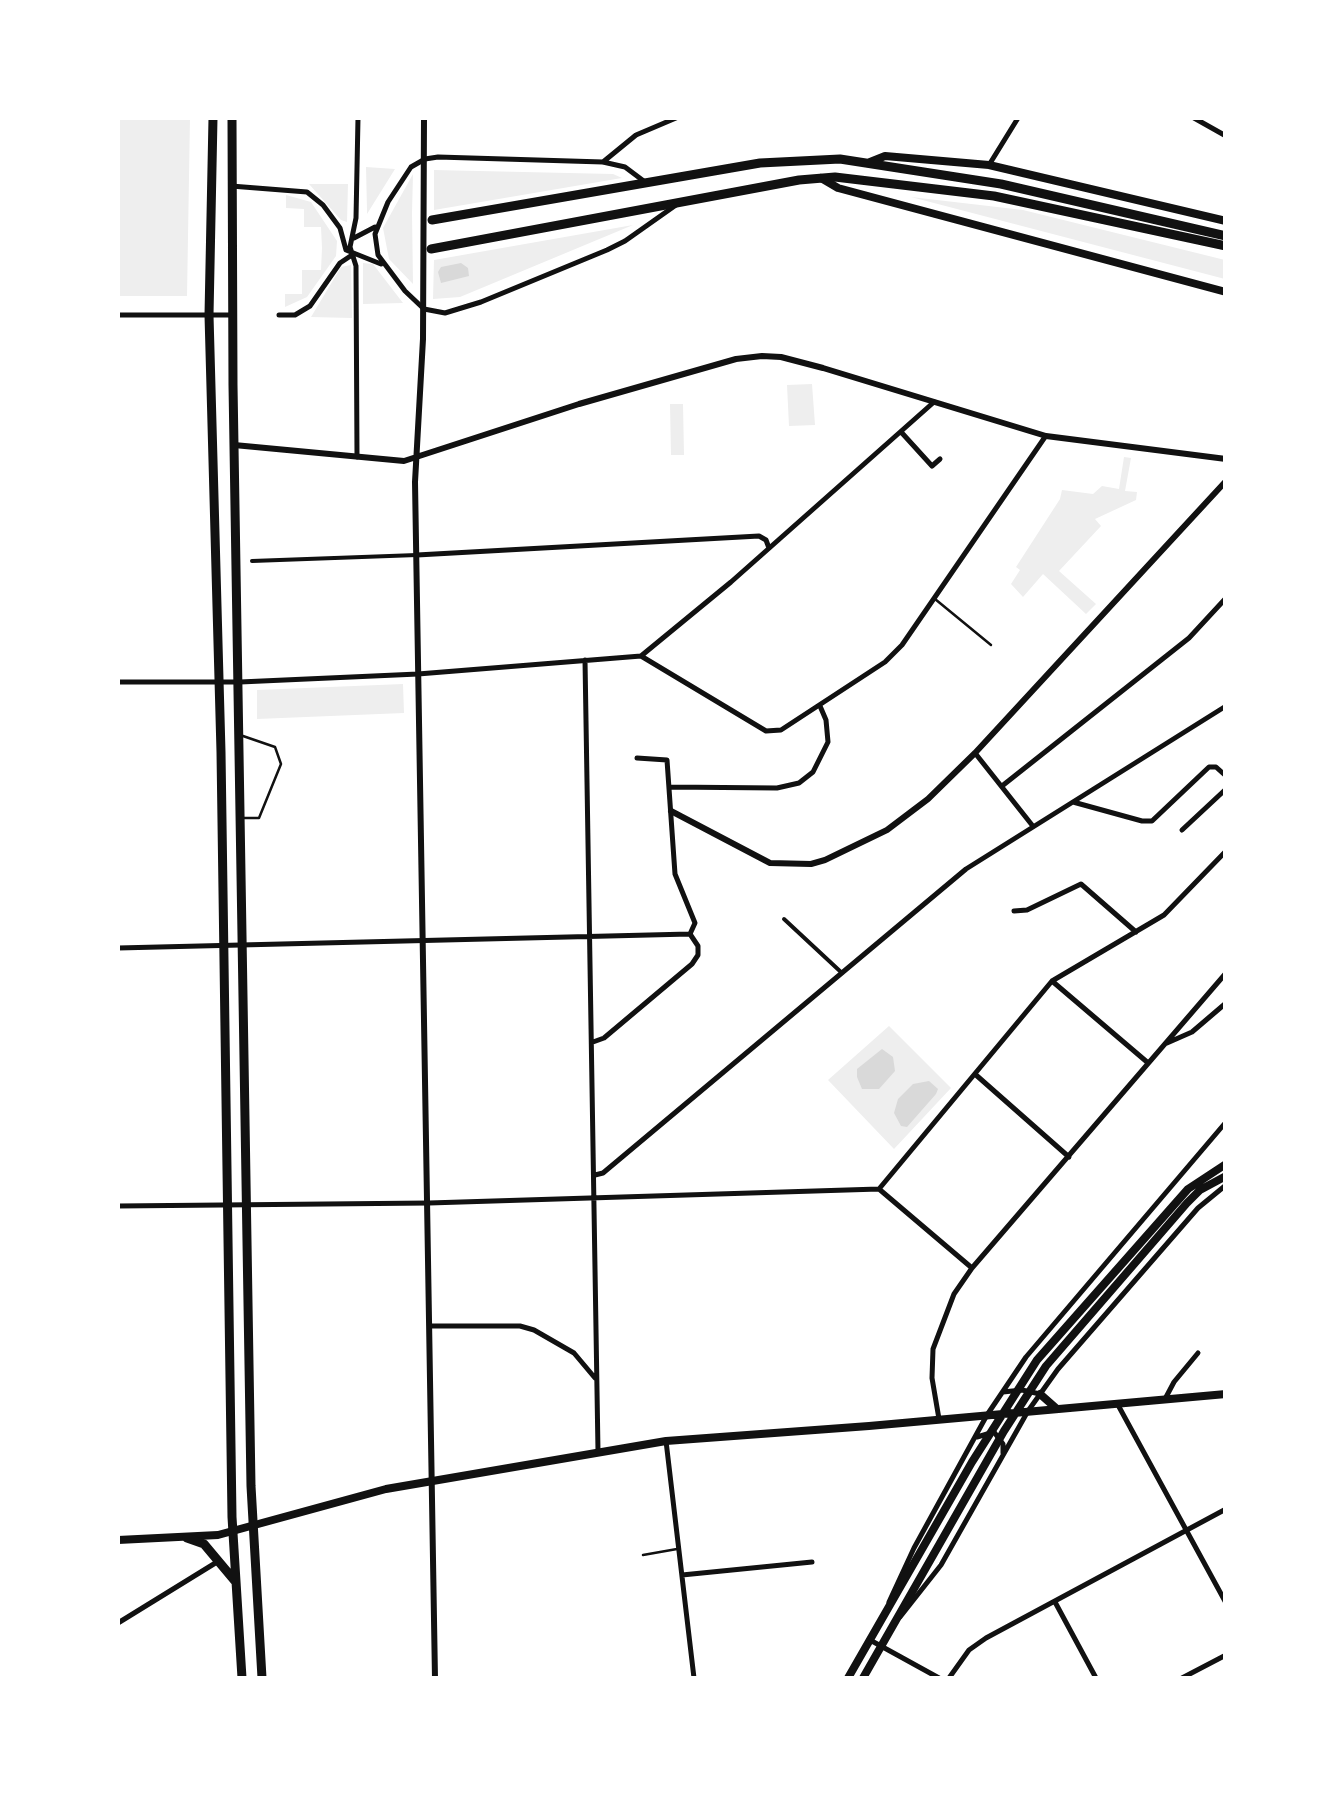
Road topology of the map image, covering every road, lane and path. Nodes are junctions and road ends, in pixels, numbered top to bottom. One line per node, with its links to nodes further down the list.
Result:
1 (213, 118): 29 (main road)
2 (232, 118): 16 (main road)
3 (358, 118): 22 (street)
4 (424, 118): 37 (street)
5 (676, 118): 9 (street)
6 (1018, 118): 12 (street)
7 (1194, 118): 8 (street)
8 (1226, 136)
9 (623, 145): 10 (street); 13 (street)
10 (604, 162): 13 (street); 20 (street)
11 (870, 162): 12 (main road); 15 (main road); 21 (main road)
12 (989, 165): 19 (main road)
13 (625, 167): 15 (street)
14 (822, 178): 17 (main road); 23 (main road); 27 (main road)
15 (648, 183): 18 (main road)
16 (231, 186): 25 (street); 30 (main road)
17 (678, 204): 24 (main road); 26 (street)
18 (432, 220)
19 (1226, 221)
20 (377, 225): 22 (street); 26 (street)
21 (1226, 236)
22 (354, 238): 25 (street)
23 (1226, 246)
24 (431, 249)
25 (352, 254): 26 (street); 31 (street); 36 (street)
26 (384, 265)
27 (1226, 292)
28 (118, 315): 29 (street)
29 (210, 315): 30 (street); 52 (main road)
30 (232, 315): 35 (main road)
31 (279, 315)
32 (934, 402): 33 (street); 34 (street); 37 (street)
33 (902, 433): 40 (street); 43 (street)
34 (1046, 436): 39 (street); 46 (street)
35 (234, 445): 36 (street); 54 (main road)
36 (357, 458): 37 (street)
37 (417, 458): 44 (street)
38 (940, 459): 40 (street)
39 (1226, 459)
40 (932, 466): 41 (street)
41 (925, 472)
42 (1226, 481): 58 (street)
43 (769, 548): 44 (street); 49 (street)
44 (417, 555): 45 (street); 51 (street)
45 (252, 561)
46 (934, 598): 48 (lane); 55 (street)
47 (1226, 598): 62 (street)
48 (990, 645)
49 (641, 656): 50 (street); 55 (street)
50 (585, 660): 51 (street); 74 (street)
51 (418, 674): 54 (street); 75 (street)
52 (219, 681): 53 (street); 54 (street); 77 (main road)
53 (118, 682)
54 (240, 682): 57 (main road)
55 (820, 706): 61 (street)
56 (1226, 706): 64 (street)
57 (241, 736): 66 (main road); 66 (lane)
58 (975, 753): 62 (street); 65 (street)
59 (638, 758): 61 (street)
60 (1226, 776): 64 (street)
61 (669, 786): 65 (street)
62 (1002, 786): 67 (street)
63 (1226, 789): 68 (street)
64 (1073, 802): 67 (street)
65 (671, 811): 73 (street)
66 (241, 818): 76 (main road)
67 (1033, 826): 79 (street)
68 (1182, 830)
69 (1226, 851): 72 (street)
70 (1014, 911): 72 (street)
71 (784, 919): 79 (street)
72 (1136, 932): 81 (street)
73 (690, 934): 74 (street); 83 (street)
74 (590, 936): 75 (street); 83 (street)
75 (421, 943): 76 (street); 95 (street)
76 (243, 945): 77 (street); 96 (main road)
77 (224, 946): 78 (street); 97 (main road)
78 (118, 948)
79 (842, 973): 90 (street)
80 (1226, 973): 84 (street)
81 (1052, 981): 85 (street); 86 (street)
82 (1226, 1004): 84 (street)
83 (592, 1042): 90 (street)
84 (1164, 1044): 85 (street)
85 (1147, 1062): 88 (street)
86 (976, 1074): 88 (street); 93 (street)
87 (1226, 1122): 103 (street)
88 (1069, 1158): 99 (street)
89 (1226, 1164): 102 (main road)
90 (595, 1175): 94 (street)
91 (1226, 1176): 102 (main road)
92 (1226, 1184): 105 (street)
93 (879, 1189): 94 (street); 99 (street)
94 (595, 1197): 95 (street); 104 (street)
95 (429, 1202): 96 (street); 100 (street)
96 (248, 1204): 97 (street); 121 (main road)
97 (228, 1205): 98 (street); 122 (main road)
98 (118, 1206)
99 (972, 1268): 114 (street)
100 (431, 1326): 104 (street); 119 (street)
101 (1198, 1353): 109 (street)
102 (1042, 1363): 134 (main road); 136 (main road)
103 (1016, 1372): 105 (street); 106 (street)
104 (597, 1380): 117 (street)
105 (1048, 1382): 107 (street)
106 (1002, 1393): 107 (street); 113 (street)
107 (1040, 1394): 111 (main road); 112 (street)
108 (1226, 1394): 109 (main road)
109 (1166, 1399): 110 (main road)
110 (1117, 1402): 111 (main road); 123 (street)
111 (1058, 1408): 112 (main road)
112 (1028, 1411): 113 (main road); 118 (street)
113 (987, 1415): 114 (main road); 115 (street)
114 (939, 1419): 116 (main road)
115 (974, 1439): 118 (street); 136 (street)
116 (666, 1440): 117 (main road); 126 (street)
117 (598, 1451): 119 (main road)
118 (1002, 1456): 134 (street)
119 (433, 1481): 121 (main road); 142 (street)
120 (1226, 1510): 123 (street)
121 (252, 1526): 122 (main road); 141 (main road)
122 (233, 1532): 124 (main road); 131 (main road)
123 (1186, 1532): 132 (street); 133 (street)
124 (187, 1538): 125 (main road); 128 (main road)
125 (118, 1540)
126 (679, 1549): 127 (lane); 130 (street)
127 (643, 1555)
128 (218, 1561): 131 (main road); 135 (street)
129 (812, 1562): 130 (street)
130 (682, 1575): 143 (street)
131 (237, 1584): 140 (main road)
132 (1054, 1601): 147 (street); 148 (street)
133 (1226, 1603)
134 (895, 1622): 138 (main road)
135 (118, 1623)
136 (880, 1623): 137 (main road)
137 (870, 1640): 138 (street); 144 (main road)
138 (881, 1646): 145 (main road); 146 (street)
139 (1226, 1655): 149 (street)
140 (242, 1678)
141 (262, 1678)
142 (435, 1678)
143 (694, 1678)
144 (848, 1678)
145 (863, 1678)
146 (939, 1678)
147 (949, 1678)
148 (1096, 1678)
149 (1182, 1678)

